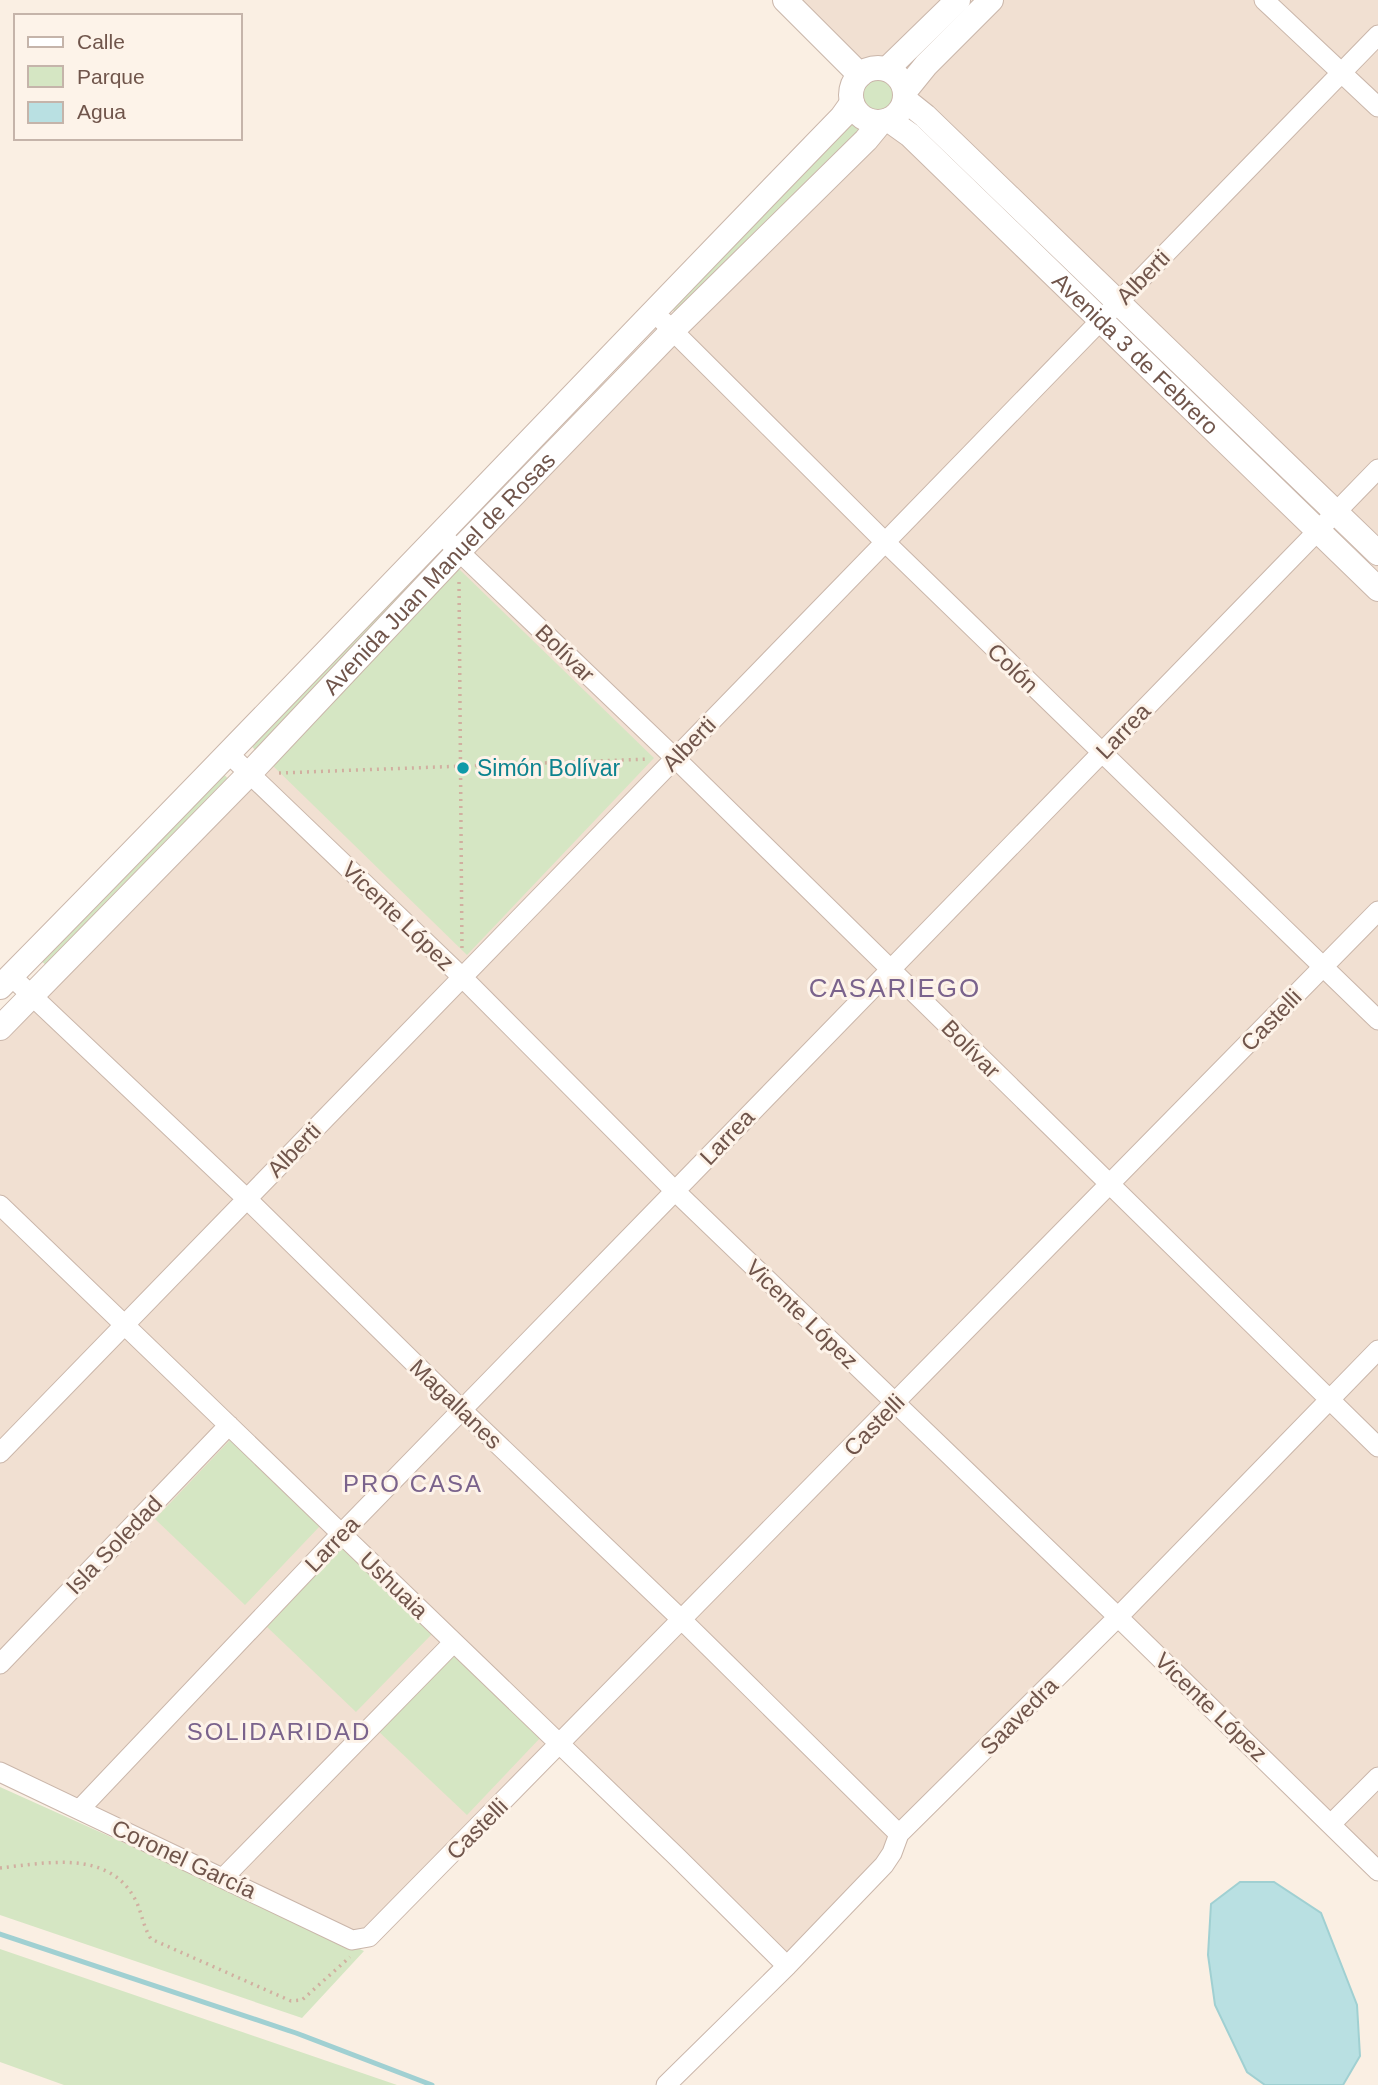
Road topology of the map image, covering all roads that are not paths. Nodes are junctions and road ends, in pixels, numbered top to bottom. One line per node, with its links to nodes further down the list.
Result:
1 (785, 0): 8 (street)
2 (958, 0): 6 (street)
3 (991, 0): 9 (street)
4 (1264, 0): 7 (street)
5 (1378, 35): 7 (street, Alberti)
6 (887, 69): 8 (street); 9 (street)
7 (1342, 72): 11 (street); 13 (street, Alberti)
8 (860, 75): 10 (street)
9 (905, 95): 12 (street); 13 (street, Avenida 3 de Febrero)
10 (852, 103): 12 (street); 14 (street, Avenida Juan Manuel de Rosas)
11 (1378, 107)
12 (884, 121): 15 (street, Avenida 3 de Febrero); 16 (street, Avenida Juan Manuel de Rosas)
13 (1119, 301): 15 (street, Alberti); 18 (street, Avenida 3 de Febrero)
14 (654, 310): 16 (street, Colón); 21 (street, Avenida Juan Manuel de Rosas)
15 (1101, 319): 19 (street, Avenida 3 de Febrero); 20 (street, Alberti)
16 (671, 331): 20 (street, Colón); 21 (street, Avenida Juan Manuel de Rosas)
17 (1378, 469): 18 (street, Larrea)
18 (1336, 512): 19 (street, Larrea); 22 (street, Avenida 3 de Febrero)
19 (1318, 530): 23 (street, Avenida 3 de Febrero); 24 (street, Larrea)
20 (885, 542): 24 (street, Colón); 26 (street, Alberti)
21 (450, 543): 25 (street, Avenida Juan Manuel de Rosas); 26 (street, Bolívar); 27 (street, Avenida Juan Manuel de Rosas)
22 (1378, 553)
23 (1378, 589)
24 (1101, 753): 29 (street, Colón); 30 (street, Larrea)
25 (229, 754): 27 (street, Vicente López); 32 (street, Avenida Juan Manuel de Rosas)
26 (675, 758): 30 (street, Bolívar); 31 (street, Alberti)
27 (249, 774): 31 (street, Vicente López); 33 (street, Avenida Juan Manuel de Rosas)
28 (1378, 911): 29 (street, Castelli)
29 (1323, 967): 34 (street, Colón); 36 (street, Castelli)
30 (891, 970): 36 (street, Bolívar); 37 (street, Larrea)
31 (462, 977): 37 (street, Vicente López); 38 (street, Alberti)
32 (5, 981): 33 (street, Magallanes)
33 (31, 996): 35 (street, Avenida Juan Manuel de Rosas); 38 (street, Magallanes)
34 (1378, 1020)
35 (0, 1028)
36 (1109, 1185): 42 (street, Bolívar); 43 (street, Castelli)
37 (675, 1191): 43 (street, Vicente López); 44 (street, Larrea)
38 (247, 1199): 40 (street, Alberti); 44 (street, Magallanes)
39 (3, 1213): 40 (street, Ushuaia)
40 (125, 1325): 45 (street, Ushuaia); 47 (street, Alberti)
41 (1378, 1350): 42 (street, Saavedra)
42 (1329, 1400): 46 (street, Bolívar); 49 (street, Saavedra)
43 (895, 1403): 49 (street, Vicente López); 50 (street, Castelli)
44 (462, 1410): 48 (street, Larrea); 50 (street, Magallanes)
45 (229, 1425): 48 (street, Ushuaia); 52 (street, Isla Soledad)
46 (1378, 1447)
47 (0, 1453)
48 (341, 1534): 51 (street, Ushuaia); 56 (street, Larrea)
49 (1118, 1617): 57 (street, Vicente López); 58 (street, Saavedra)
50 (682, 1620): 53 (street, Castelli); 58 (street, Magallanes)
51 (453, 1643): 53 (street, Ushuaia); 60 (street)
52 (0, 1664)
53 (561, 1744): 61 (street, Castelli); 62 (street, Ushuaia)
54 (0, 1772): 56 (street, Coronel García)
55 (1378, 1777): 57 (street)
56 (80, 1809): 60 (street, Coronel García)
57 (1331, 1824): 59 (street, Vicente López)
58 (900, 1834): 62 (street, Saavedra)
59 (1378, 1871)
60 (224, 1877): 61 (street, Coronel García)
61 (369, 1937)
62 (787, 1966): 63 (street, Saavedra)
63 (666, 2085)

